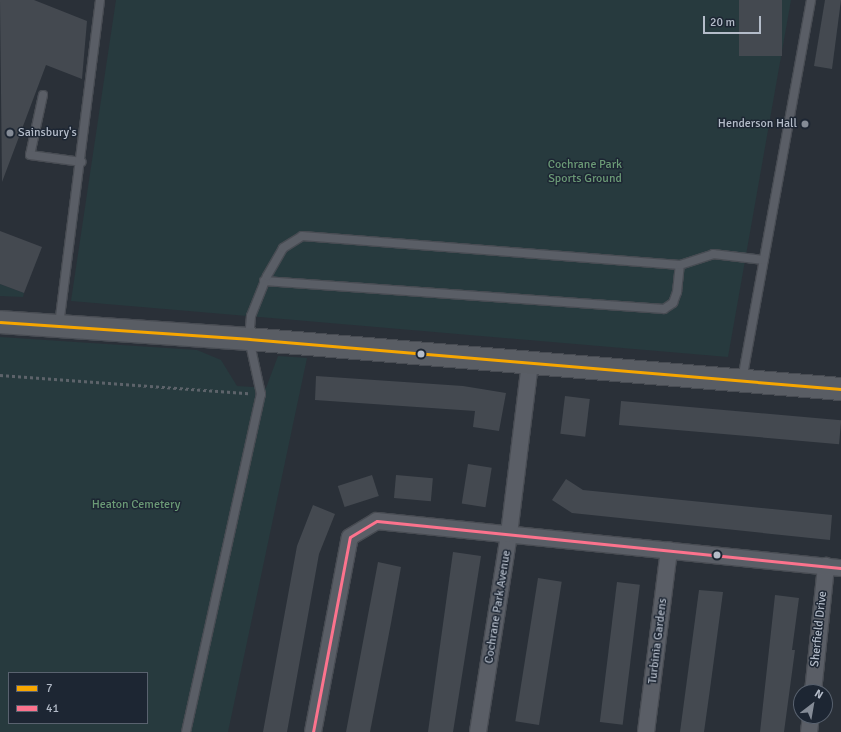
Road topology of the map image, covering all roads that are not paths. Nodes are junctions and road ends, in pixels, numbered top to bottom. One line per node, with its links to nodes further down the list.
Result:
1 (100, 0): 4 (lane)
2 (811, 0): 5 (lane)
3 (43, 95): 4 (lane)
4 (82, 162): 9 (lane)
5 (764, 260): 6 (lane); 12 (lane)
6 (680, 265): 7 (lane); 7 (lane)
7 (264, 281): 10 (lane)
8 (0, 322): 9 (street)
9 (59, 326): 10 (street)
10 (249, 339): 11 (street); 18 (lane)
11 (530, 363): 12 (street); 14 (street, Cochrane Park Avenue)
12 (742, 380): 13 (street)
13 (841, 389)
14 (509, 534): 15 (street); 19 (street); 20 (street, Cochrane Park Avenue)
15 (669, 550): 16 (street); 21 (street, Turbinia Gardens)
16 (833, 567): 17 (street, Sherfield Drive)
17 (814, 684)
18 (186, 732)
19 (313, 732)
20 (478, 732)
21 (646, 732)

